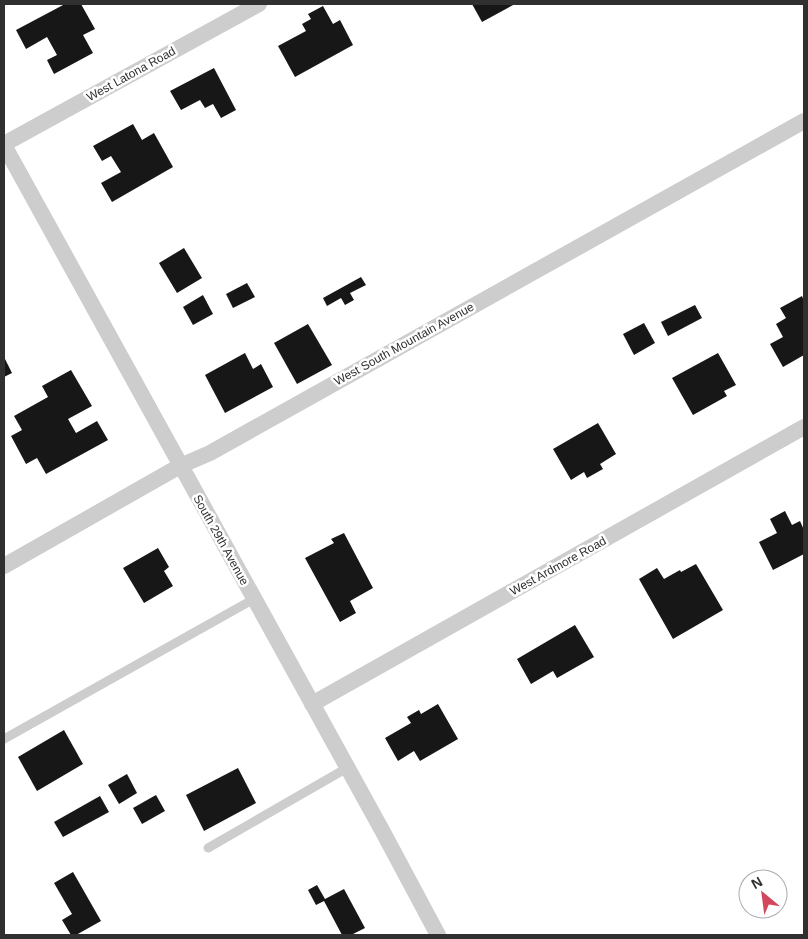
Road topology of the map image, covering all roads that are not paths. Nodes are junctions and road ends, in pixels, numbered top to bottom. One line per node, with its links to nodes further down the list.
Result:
1 (259, 4): 3 (street, West Latona Road)
2 (804, 122): 5 (street, West South Mountain Avenue)
3 (4, 144): 5 (street, South 29th Avenue)
4 (804, 427): 8 (street, West Ardmore Road)
5 (180, 466): 6 (street, West South Mountain Avenue); 7 (street, South 29th Avenue)
6 (4, 566)
7 (254, 599): 8 (street, South 29th Avenue); 9 (lane)
8 (312, 704): 10 (street, South 29th Avenue)
9 (4, 739)
10 (346, 768): 11 (lane); 12 (street, South 29th Avenue)
11 (208, 848)
12 (438, 935)

